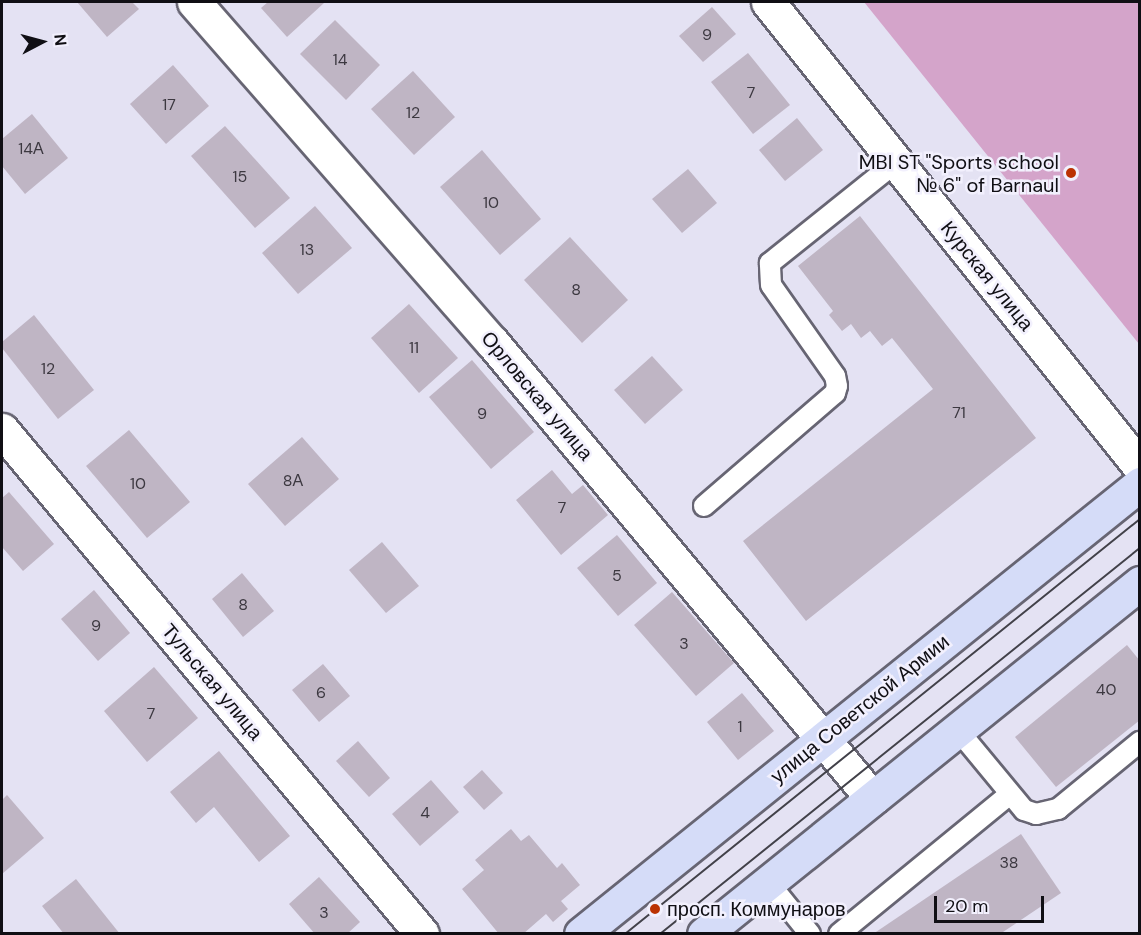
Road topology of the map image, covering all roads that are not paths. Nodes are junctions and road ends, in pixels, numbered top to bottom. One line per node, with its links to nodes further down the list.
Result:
1 (194, 2): 10 (street, Орловская улица)
2 (768, 2): 3 (street, Курская улица)
3 (896, 162): 5 (street, Курская улица); 7 (lane)
4 (2, 430): 15 (street, Тульская улица)
5 (1140, 467)
6 (1140, 484): 10 (main road, улица Советской Армии)
7 (704, 506)
8 (1140, 583): 9 (main road)
9 (957, 729): 12 (lane); 13 (main road)
10 (825, 737): 13 (street, Орловская улица); 16 (main road, улица Советской Армии)
11 (1140, 742): 12 (lane)
12 (1010, 794): 19 (lane)
13 (872, 798): 14 (main road)
14 (768, 882): 17 (main road); 18 (lane)
15 (422, 933)
16 (581, 933)
17 (704, 933)
18 (810, 933)
19 (839, 933)

